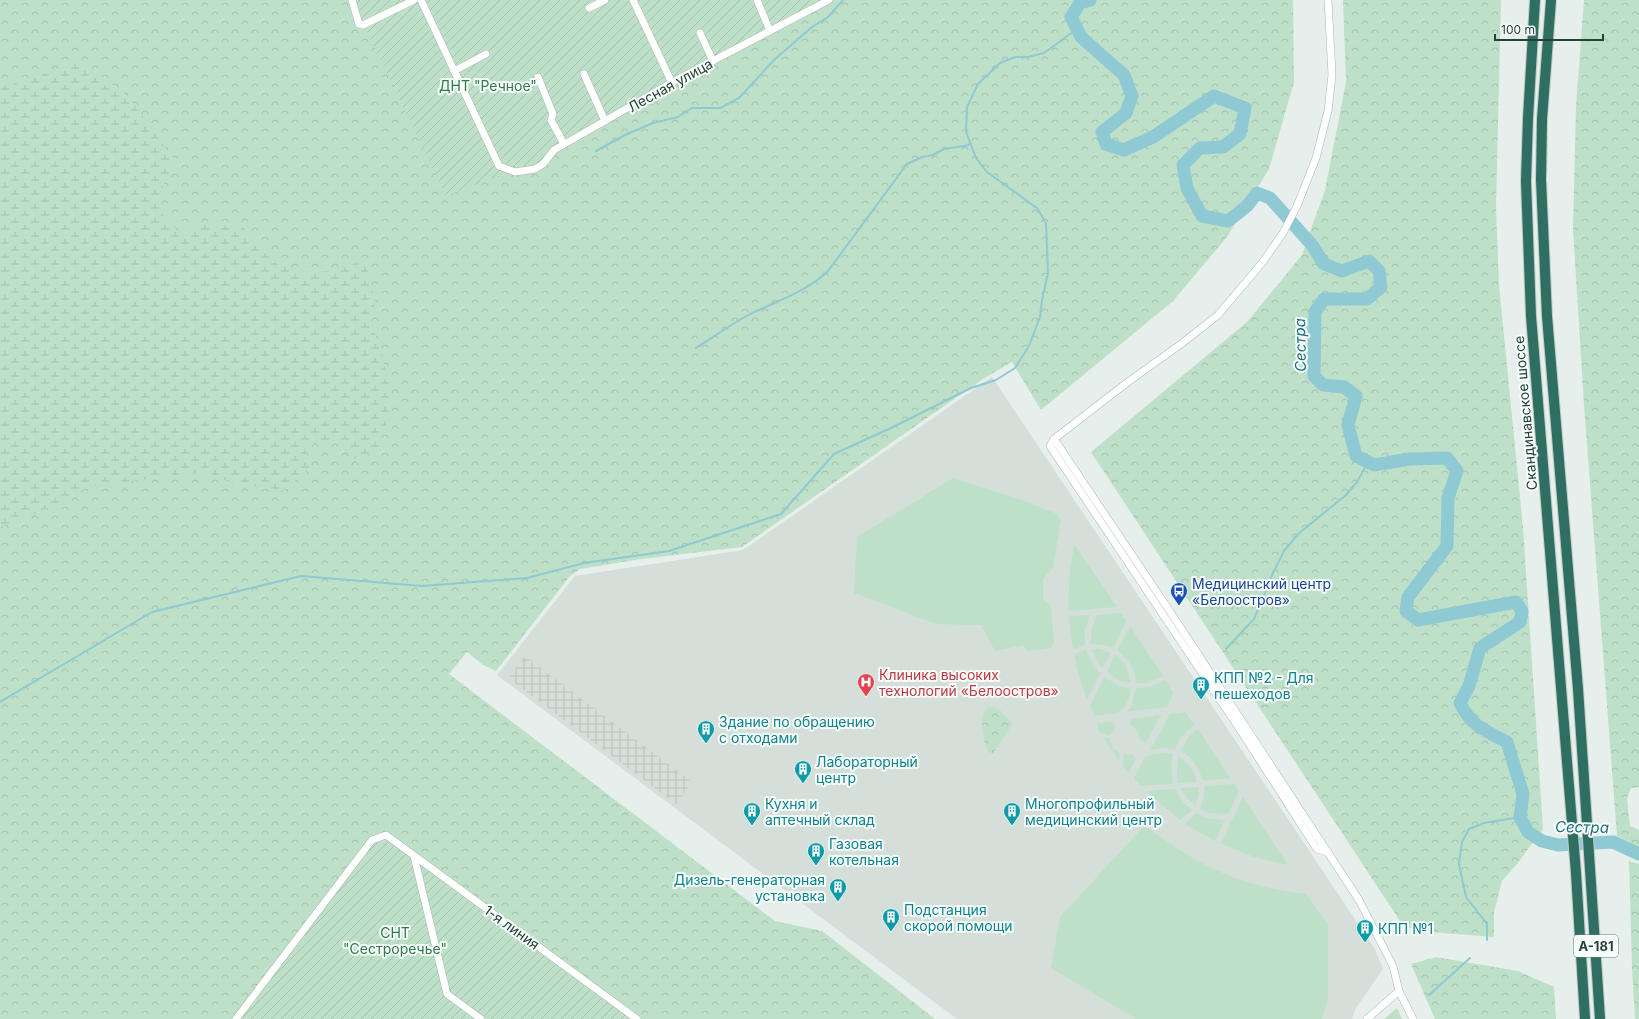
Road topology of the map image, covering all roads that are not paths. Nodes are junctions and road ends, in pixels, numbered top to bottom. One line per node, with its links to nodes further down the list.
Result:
1 (352, 0): 2 (street)
2 (414, 0)
3 (421, 0): 16 (street)
4 (605, 0): 11 (street)
5 (633, 0): 19 (street)
6 (757, 0): 12 (street)
7 (829, 0): 12 (street, Лесная улица)
8 (1328, 0): 23 (street)
9 (1535, 0): 29 (highway, Скандинавское шоссе / А-181)
10 (1551, 0): 30 (highway, Скандинавское шоссе / А-181)
11 (589, 8)
12 (770, 31): 15 (street, Лесная улица)
13 (700, 33): 15 (street)
14 (486, 54): 16 (street)
15 (712, 61): 19 (street, Лесная улица)
16 (454, 71): 21 (street, Лесная улица)
17 (584, 74): 20 (street)
18 (538, 77): 21 (street)
19 (672, 83): 20 (street, Лесная улица)
20 (605, 121): 21 (street, Лесная улица)
21 (564, 144)
22 (414, 856): 24 (street, 1-я линия); 25 (street); 26 (street, 1-я линия)
23 (1399, 992): 27 (street); 28 (street)
24 (236, 1019)
25 (482, 1019)
26 (637, 1019)
27 (1367, 1019)
28 (1413, 1019)
29 (1585, 1019)
30 (1600, 1019)

